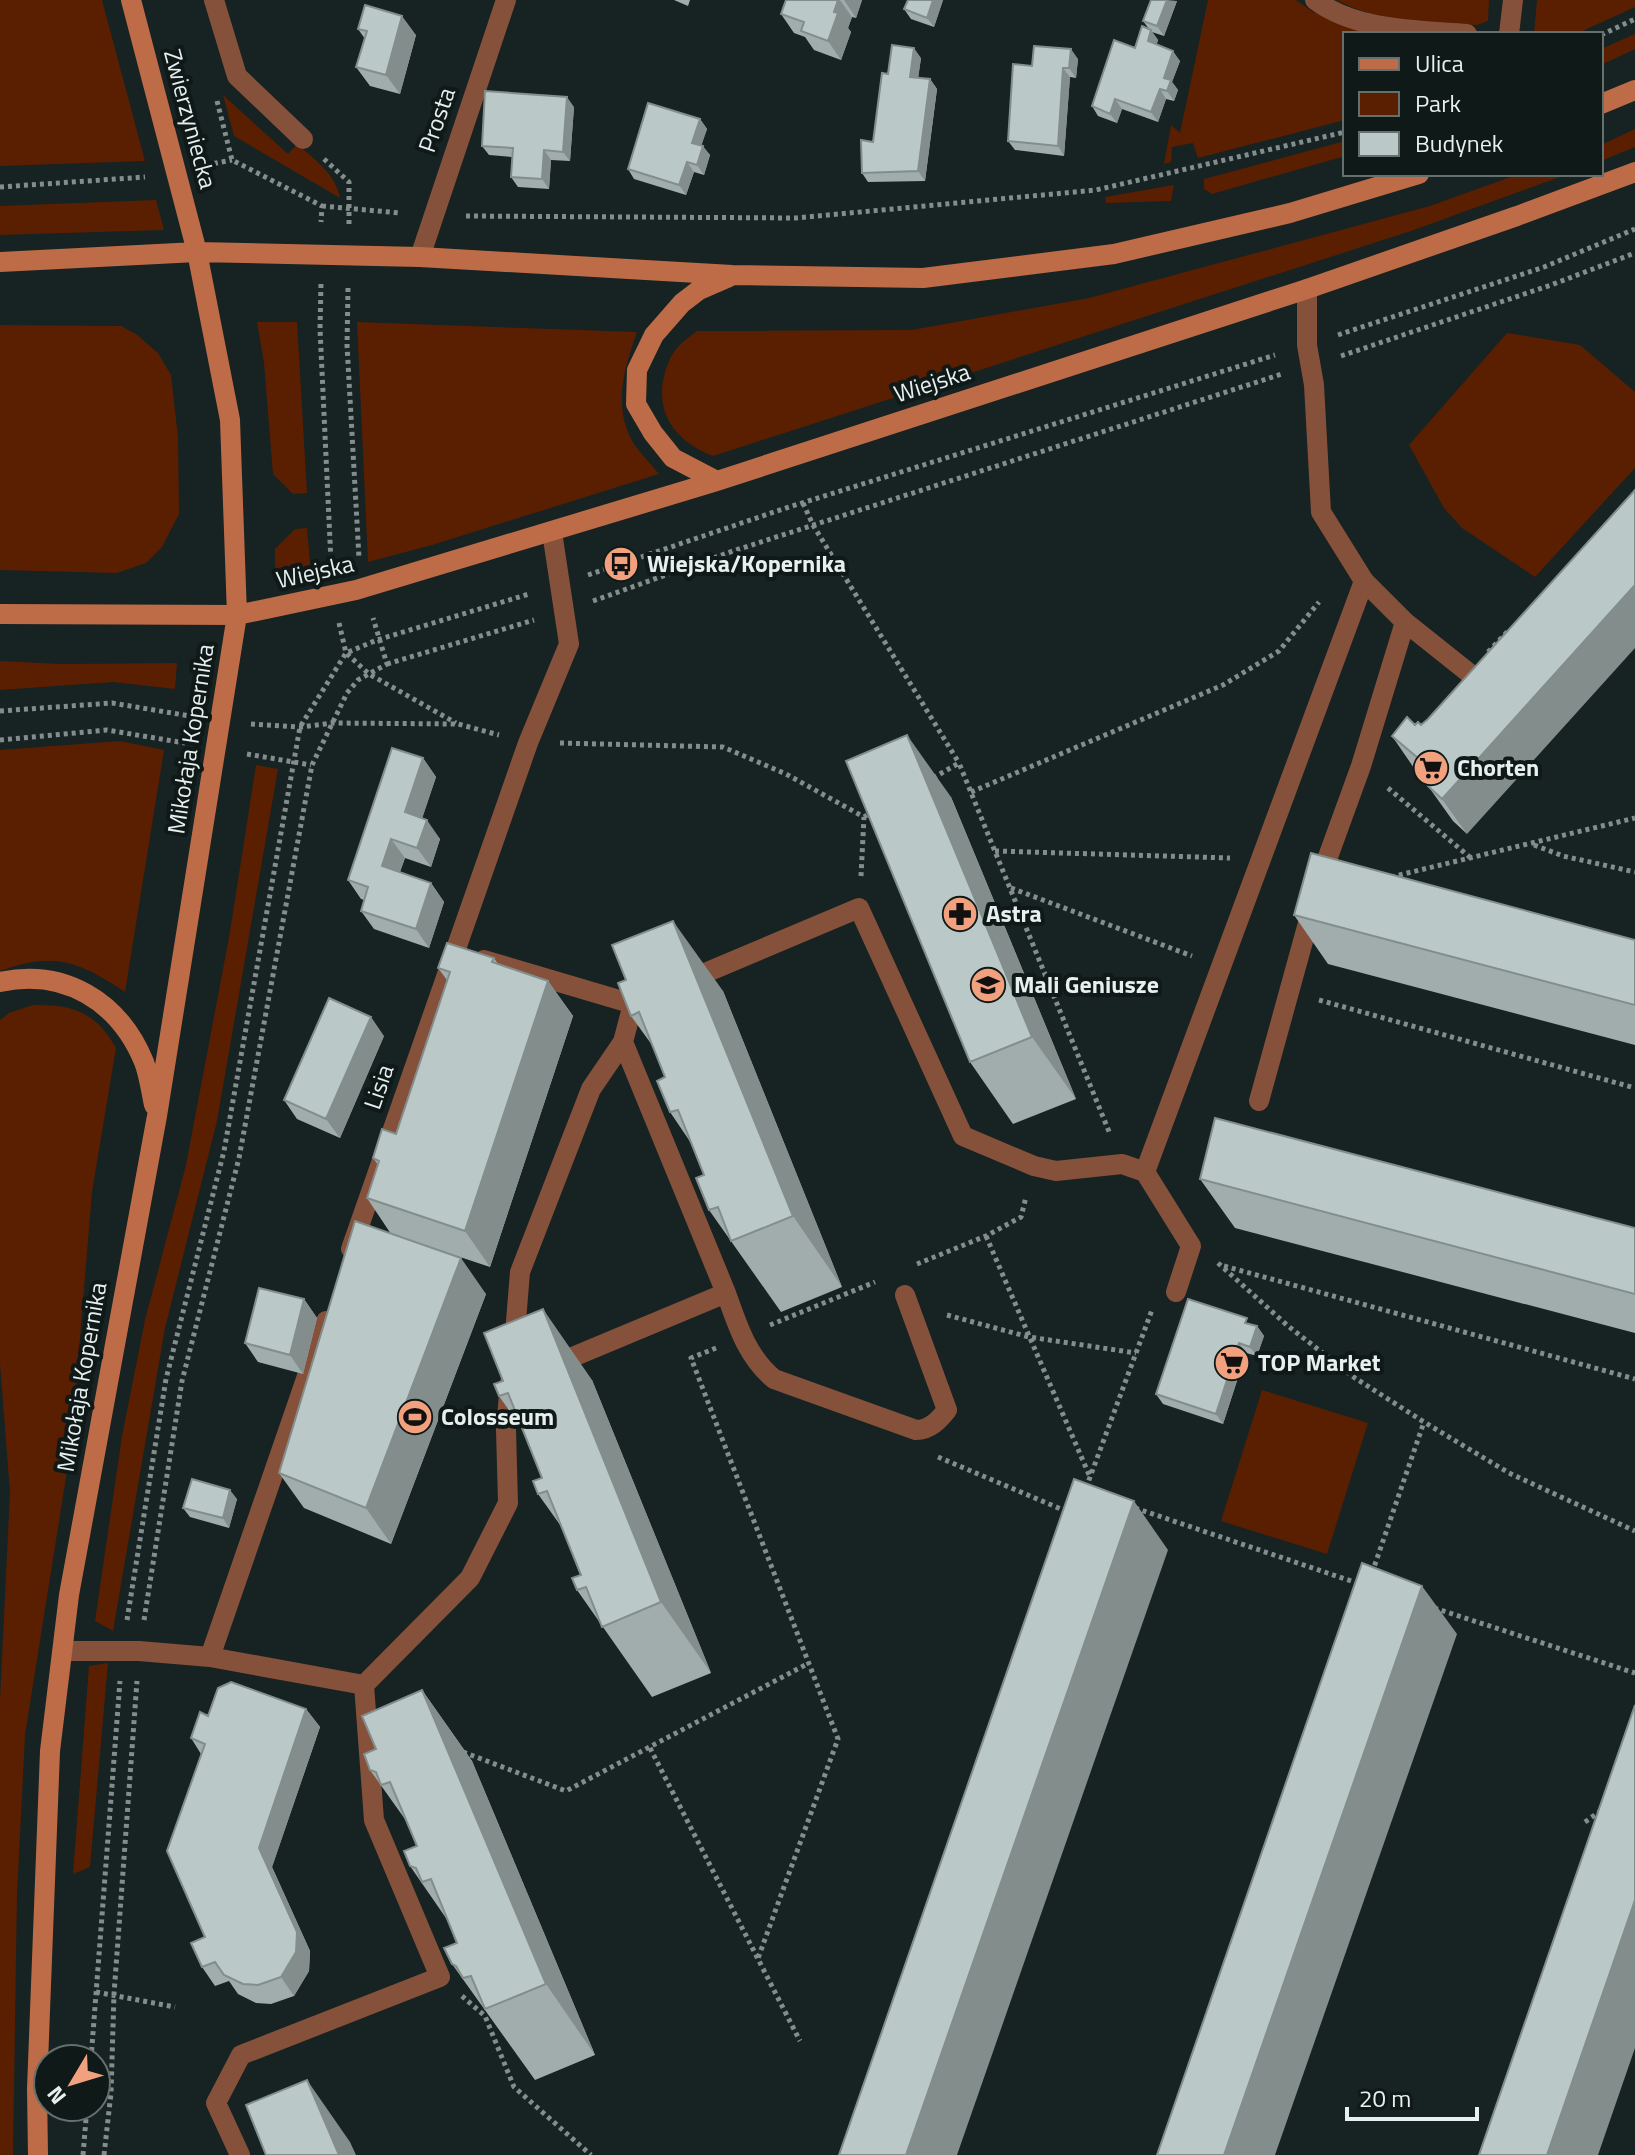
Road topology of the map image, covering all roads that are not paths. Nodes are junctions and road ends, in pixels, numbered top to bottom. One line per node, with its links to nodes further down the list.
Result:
1 (131, 0): 13 (main road, Zwierzyniecka)
2 (214, 0): 10 (street)
3 (506, 0): 14 (street, Prosta)
4 (1315, 0): 6 (street)
5 (1513, 0): 7 (street)
6 (1440, 32)
7 (1509, 32)
8 (1635, 90): 9 (main road)
9 (1603, 103)
10 (303, 139)
11 (1635, 172): 17 (main road, Wiejska)
12 (1412, 176): 16 (main road)
13 (197, 252): 14 (main road); 15 (main road); 22 (main road, Zwierzyniecka)
14 (420, 257): 16 (main road)
15 (0, 262)
16 (732, 275): 18 (main road)
17 (1307, 289): 18 (main road, Wiejska); 20 (street)
18 (717, 481): 19 (main road, Wiejska)
19 (552, 532): 22 (main road, Wiejska); 25 (street, Lisia)
20 (1364, 581): 23 (street); 31 (street)
21 (0, 614): 22 (main road, Wiejska)
22 (237, 615): 30 (main road, Mikołaja Kopernika)
23 (1405, 622): 24 (street); 29 (street)
24 (1469, 673)
25 (454, 952): 27 (street); 32 (street, Lisia)
26 (0, 982): 30 (main road)
27 (633, 1004): 28 (street); 31 (street)
28 (623, 1042): 34 (street); 37 (street)
29 (1259, 1101)
30 (157, 1116): 38 (main road, Mikołaja Kopernika)
31 (1145, 1172): 33 (street)
32 (345, 1267)
33 (1176, 1292)
34 (726, 1293): 36 (street); 37 (street)
35 (334, 1297): 39 (street)
36 (908, 1303)
37 (525, 1376): 40 (street)
38 (63, 1651): 39 (street); 41 (main road, Mikołaja Kopernika)
39 (210, 1657): 40 (street)
40 (364, 1685): 42 (street)
41 (38, 2155)
42 (240, 2155)

